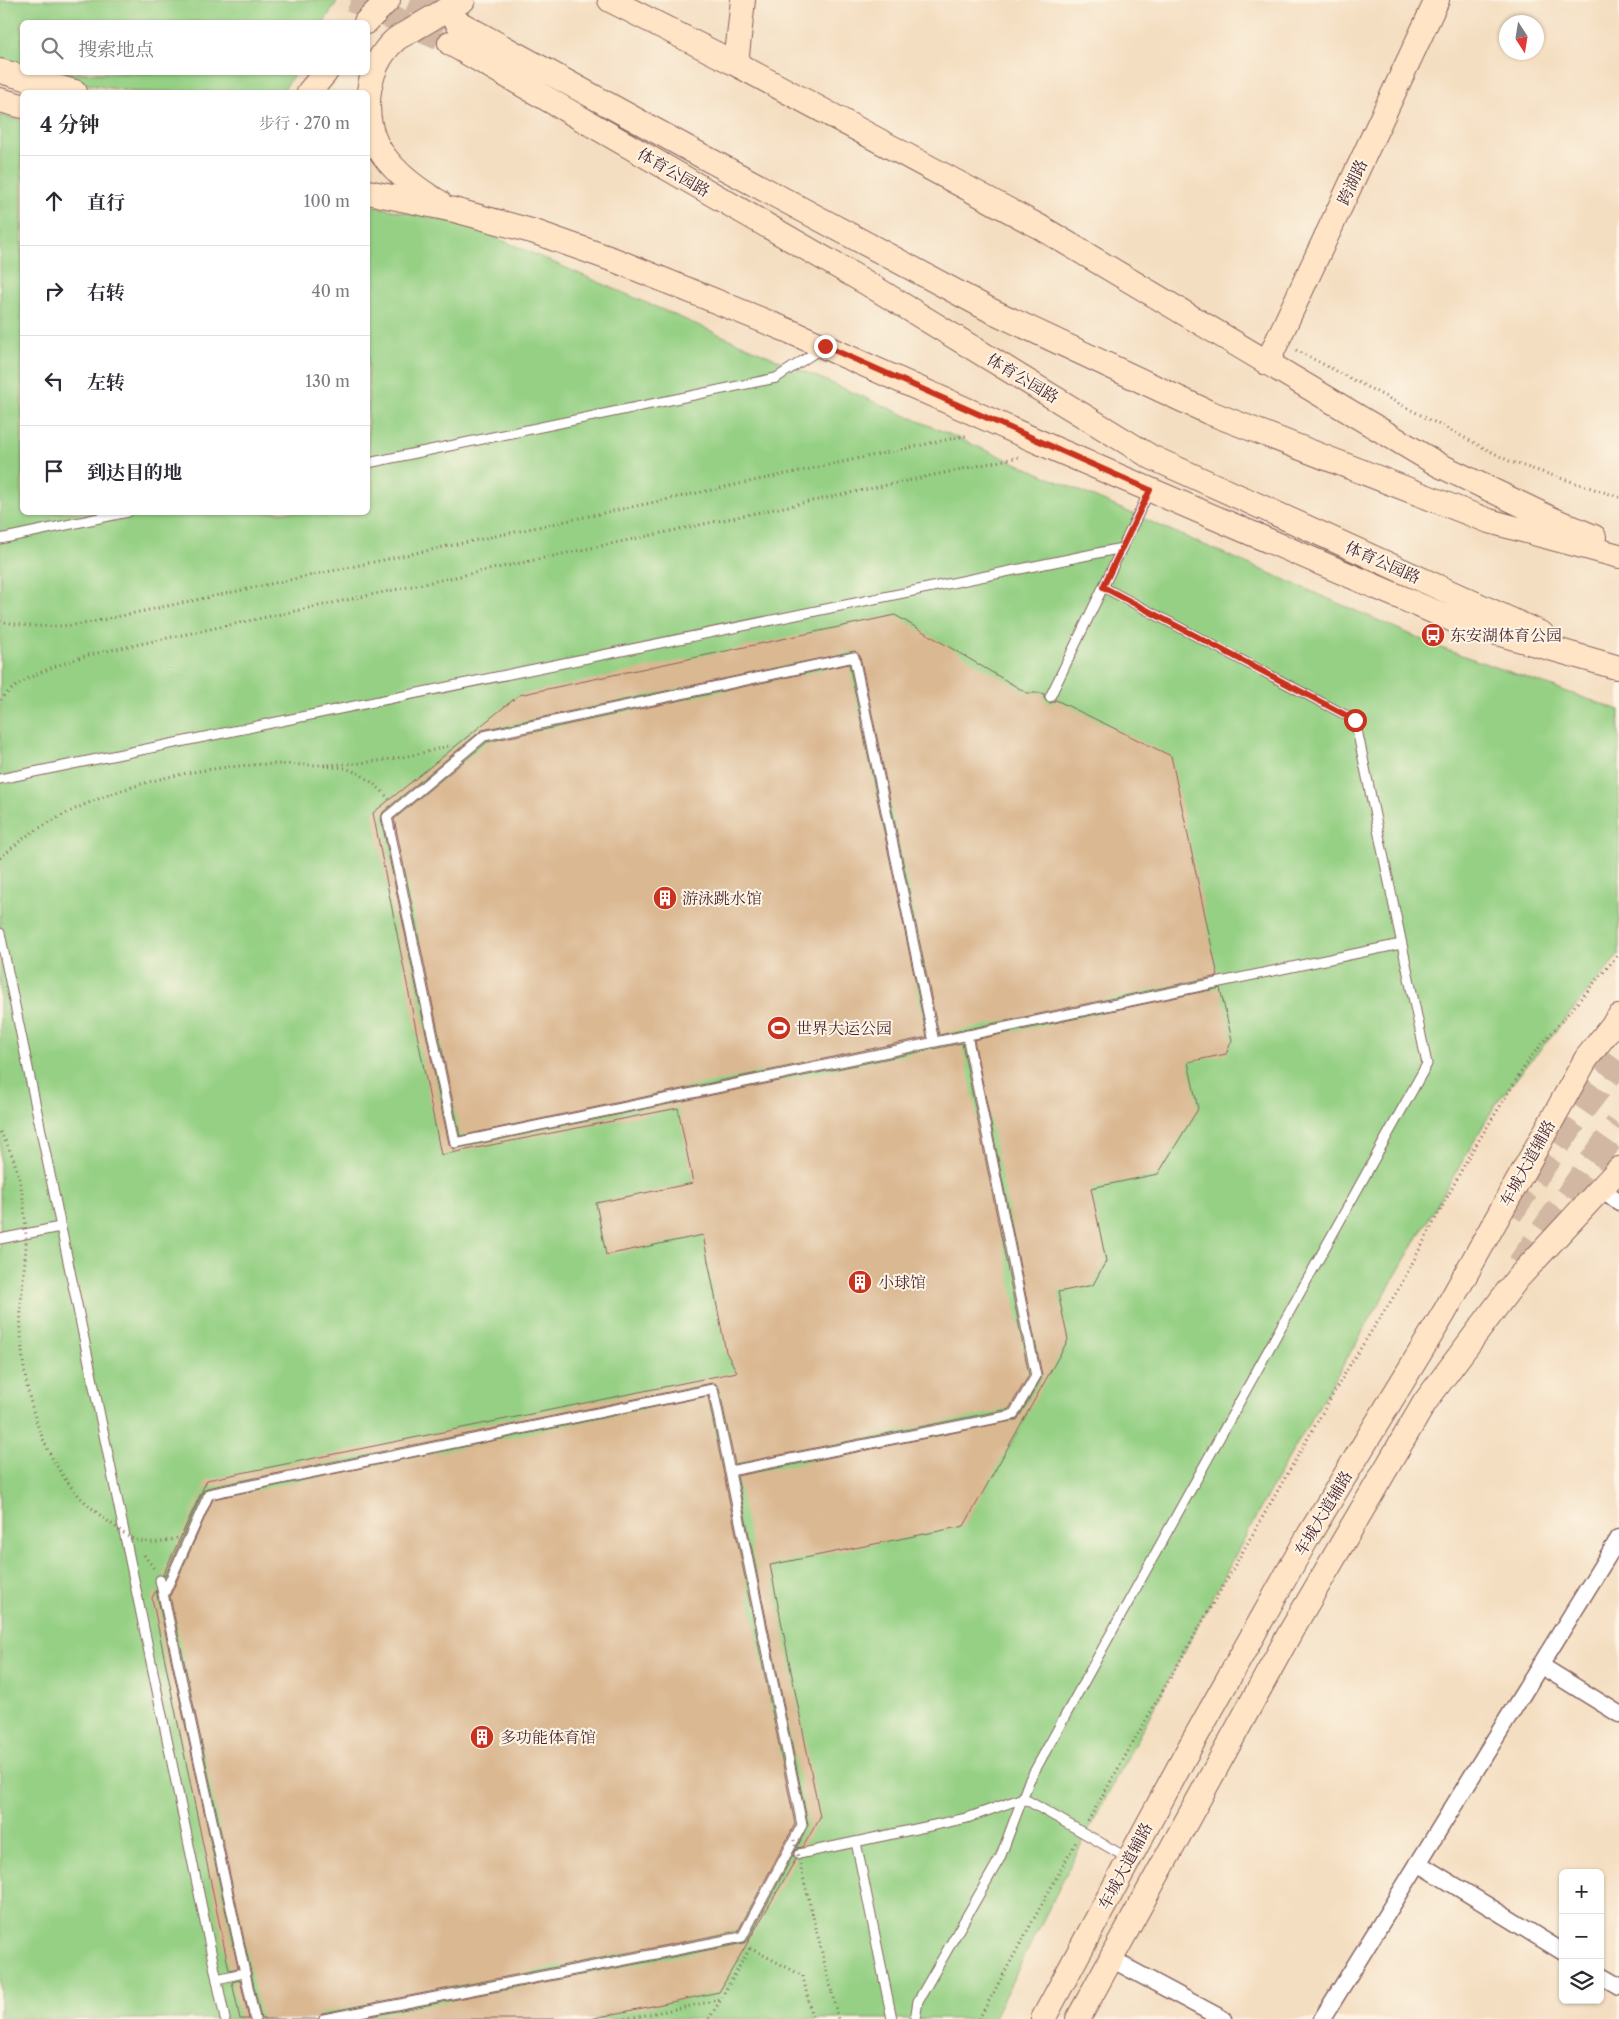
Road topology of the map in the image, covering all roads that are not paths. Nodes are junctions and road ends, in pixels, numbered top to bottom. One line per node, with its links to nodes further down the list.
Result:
1 (388, 0): 5 (main road)
2 (610, 0): 7 (main road)
3 (743, 0): 7 (main road)
4 (1437, 0): 21 (main road, 跨湖路)
5 (368, 20)
6 (457, 21): 14 (main road); 28 (main road, 体育公园路); 30 (main road, 体育公园路)
7 (736, 64): 21 (main road)
8 (0, 71): 11 (main road)
9 (323, 75): 12 (main road)
10 (334, 75): 13 (main road)
11 (69, 90)
12 (311, 90)
13 (329, 90)
14 (368, 90)
15 (0, 100): 16 (main road)
16 (20, 105)
17 (370, 117): 19 (main road)
18 (370, 192): 19 (main road)
19 (454, 210): 20 (main road)
20 (825, 346): 22 (lane); 23 (main road)
21 (1267, 363): 26 (main road)
22 (370, 463)
23 (1150, 490): 27 (lane); 30 (main road)
24 (114, 515): 25 (lane)
25 (0, 539)
26 (1619, 547)
27 (1122, 548): 29 (lane); 32 (lane)
28 (1619, 556)
29 (1103, 587): 31 (lane); 34 (lane)
30 (1617, 668)
31 (1050, 697)
32 (0, 779)
33 (0, 933): 40 (lane)
34 (1402, 944): 36 (lane); 48 (lane)
35 (1619, 1017): 51 (main road, 车城大道辅路)
36 (967, 1035): 37 (lane); 42 (lane)
37 (934, 1042): 37 (lane)
38 (1619, 1169): 39 (main road, 车城大道辅路)
39 (1610, 1195): 54 (main road, 车城大道辅路)
40 (60, 1227): 41 (lane); 57 (lane)
41 (0, 1239)
42 (730, 1471): 45 (lane); 61 (lane)
43 (1619, 1538): 46 (street)
44 (160, 1580): 45 (lane)
45 (164, 1594): 60 (lane)
46 (1540, 1665): 47 (street); 52 (street)
47 (1619, 1714)
48 (1023, 1798): 49 (lane); 51 (lane); 63 (lane)
49 (856, 1842): 50 (lane); 62 (lane)
50 (802, 1853)
51 (1129, 1859): 64 (main road, 车城大道辅路)
52 (1418, 1863): 53 (street); 67 (street)
53 (1559, 1950)
54 (1111, 1959): 65 (main road, 车城大道辅路); 66 (street)
55 (239, 1974): 57 (lane)
56 (1604, 1977): 58 (street)
57 (217, 1979): 59 (lane)
58 (1619, 1986)
59 (225, 2019)
60 (255, 2019)
61 (324, 2019)
62 (892, 2019)
63 (915, 2019)
64 (1043, 2019)
65 (1078, 2019)
66 (1223, 2019)
67 (1322, 2019)

